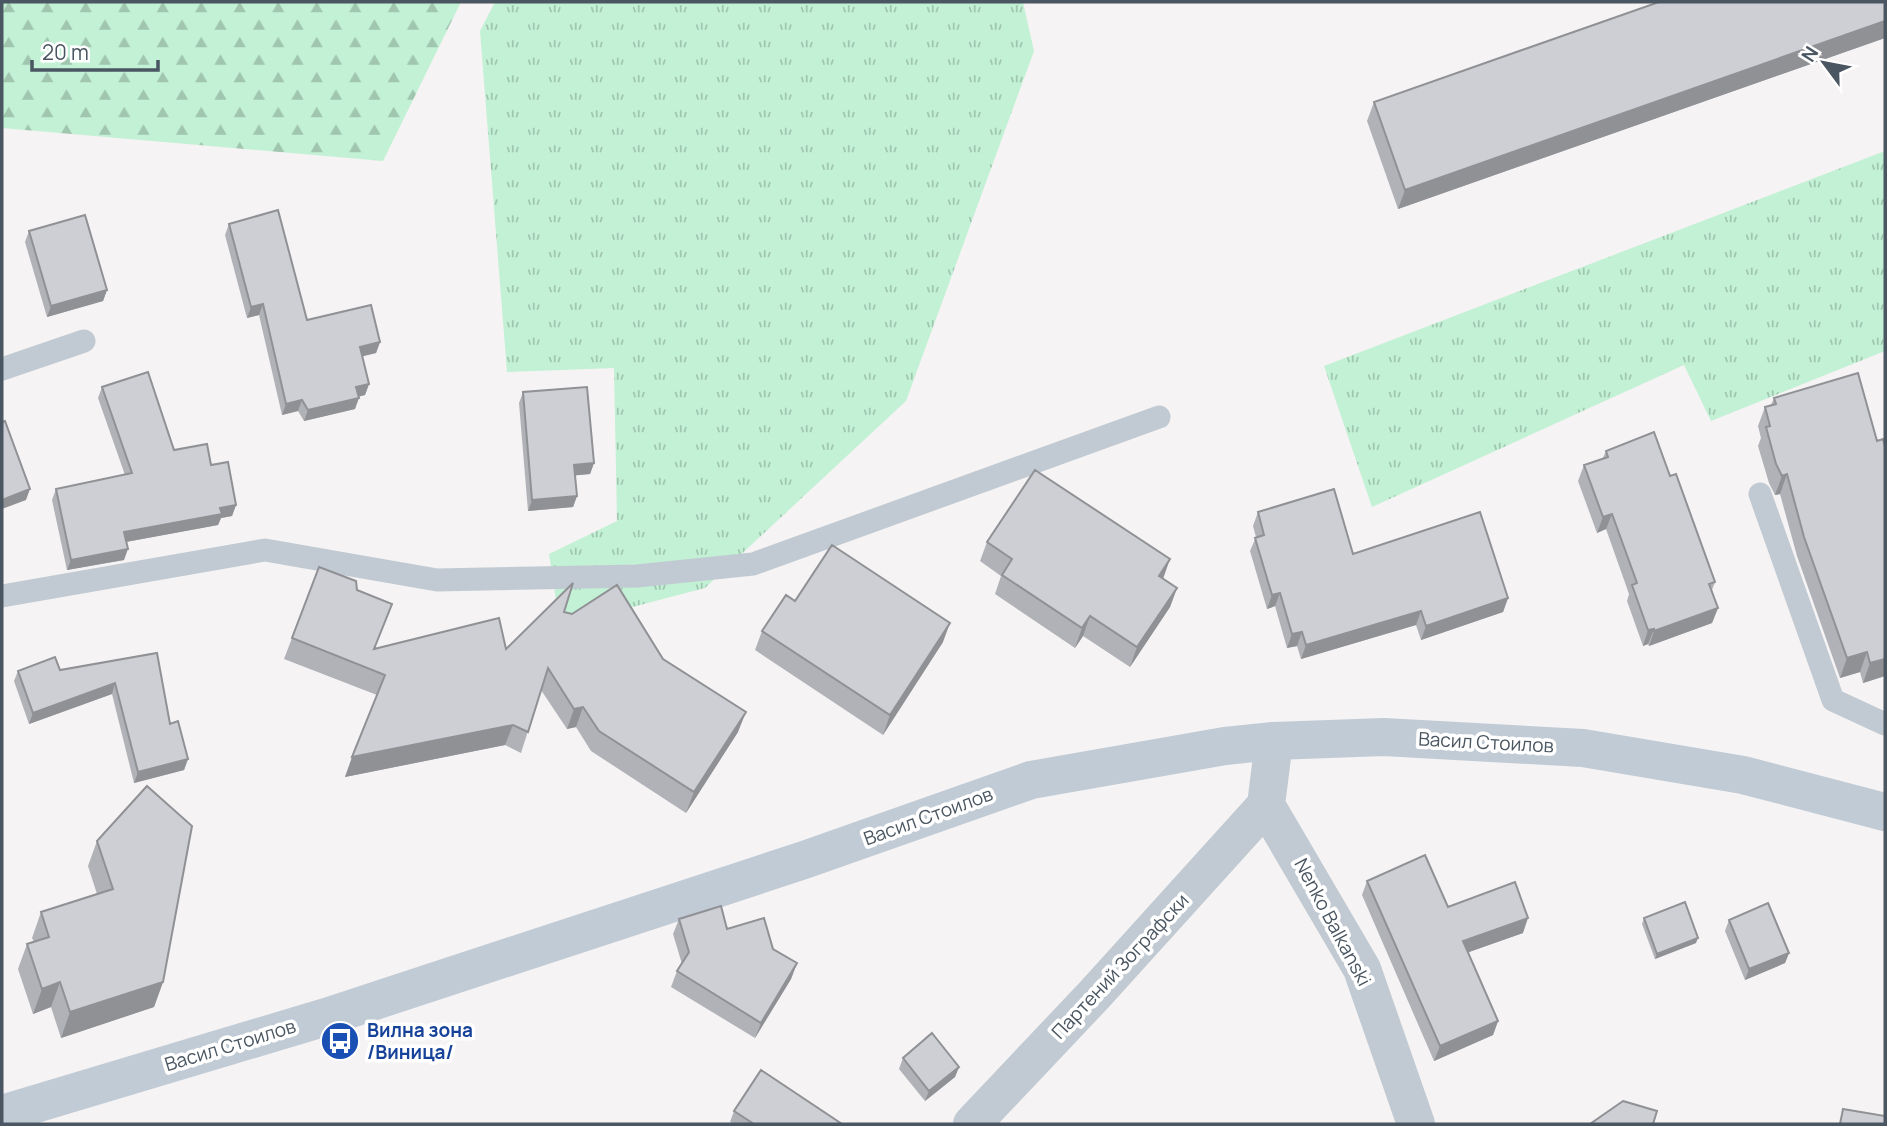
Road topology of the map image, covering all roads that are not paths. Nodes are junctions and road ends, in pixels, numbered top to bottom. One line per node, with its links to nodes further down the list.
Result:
1 (84, 341): 2 (lane)
2 (2, 369)
3 (1159, 417): 5 (lane)
4 (1760, 494): 6 (lane)
5 (2, 596)
6 (1885, 724)
7 (1274, 741): 8 (street); 9 (street, Васил Стоилов); 10 (street, Васил Стоилов)
8 (1266, 805): 11 (street, Партений Зографски); 12 (street, Nenko Balkanski)
9 (1885, 812)
10 (2, 1114)
11 (972, 1124)
12 (1416, 1124)

